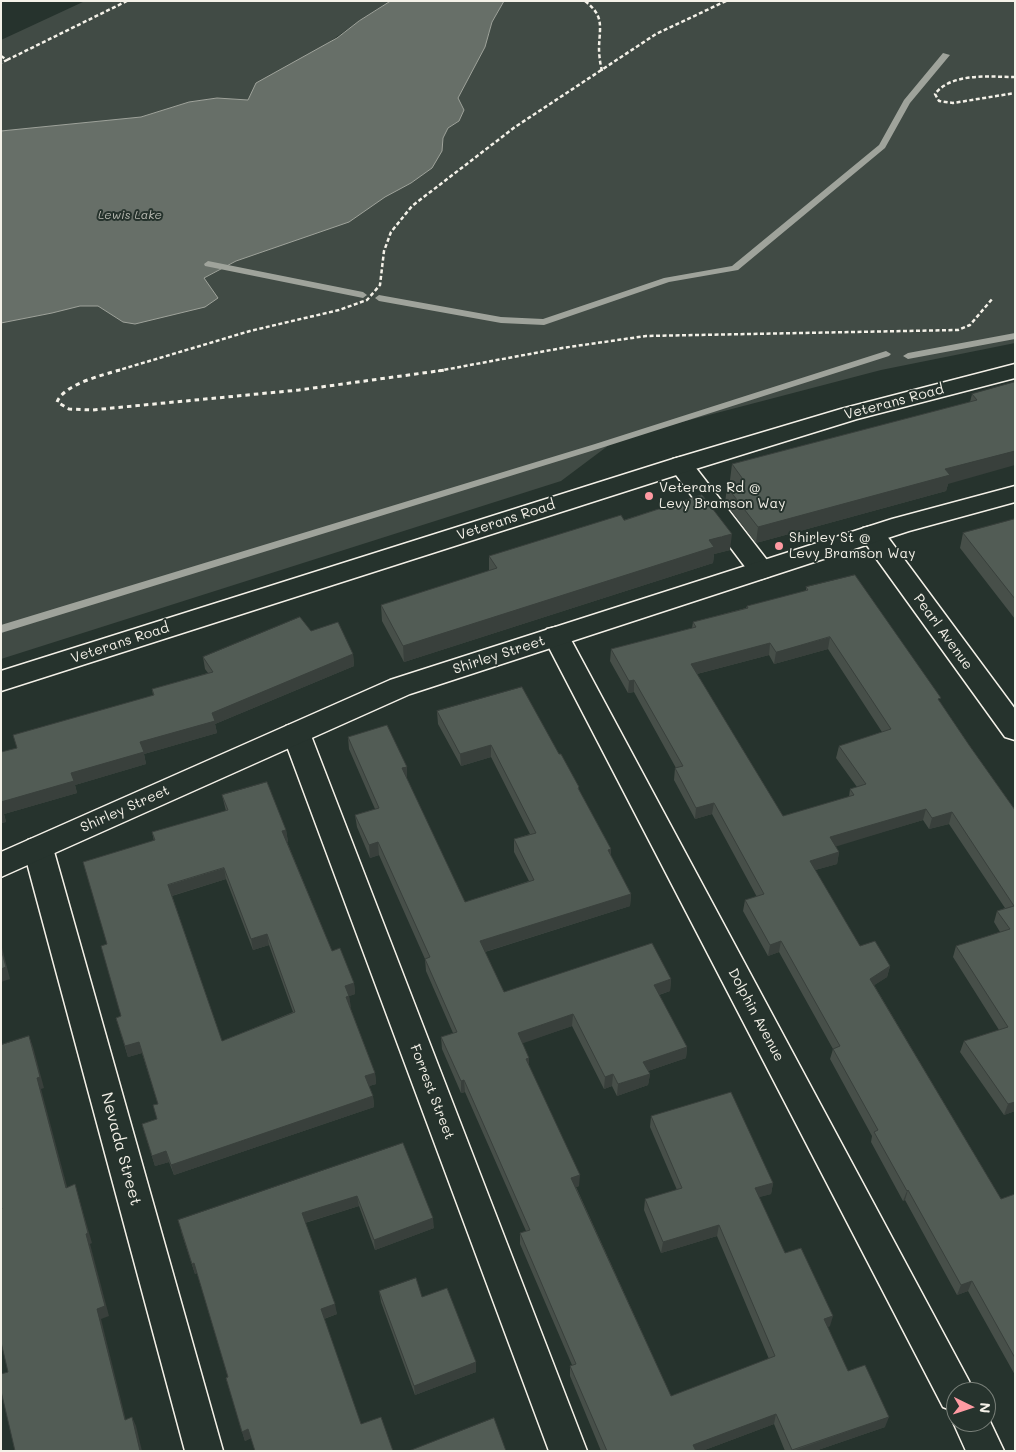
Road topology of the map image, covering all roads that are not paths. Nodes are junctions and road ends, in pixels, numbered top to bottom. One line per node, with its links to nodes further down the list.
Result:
1 (1015, 371): 2 (street, Veterans Road)
2 (681, 465): 5 (street); 7 (street, Veterans Road)
3 (1015, 494): 4 (street, Shirley Street)
4 (872, 534): 5 (street, Shirley Street); 8 (street, Pearl Avenue)
5 (761, 570): 6 (street, Shirley Street)
6 (556, 636): 9 (street, Shirley Street); 12 (street, Dolphin Avenue)
7 (1, 681)
8 (1015, 730)
9 (296, 733): 10 (street, Shirley Street); 15 (street, Forrest Street)
10 (38, 848): 11 (street, Shirley Street); 14 (street, Nevada Street)
11 (1, 865)
12 (950, 1382)
13 (976, 1432): 16 (street)
14 (204, 1451)
15 (568, 1451)
16 (986, 1451)

